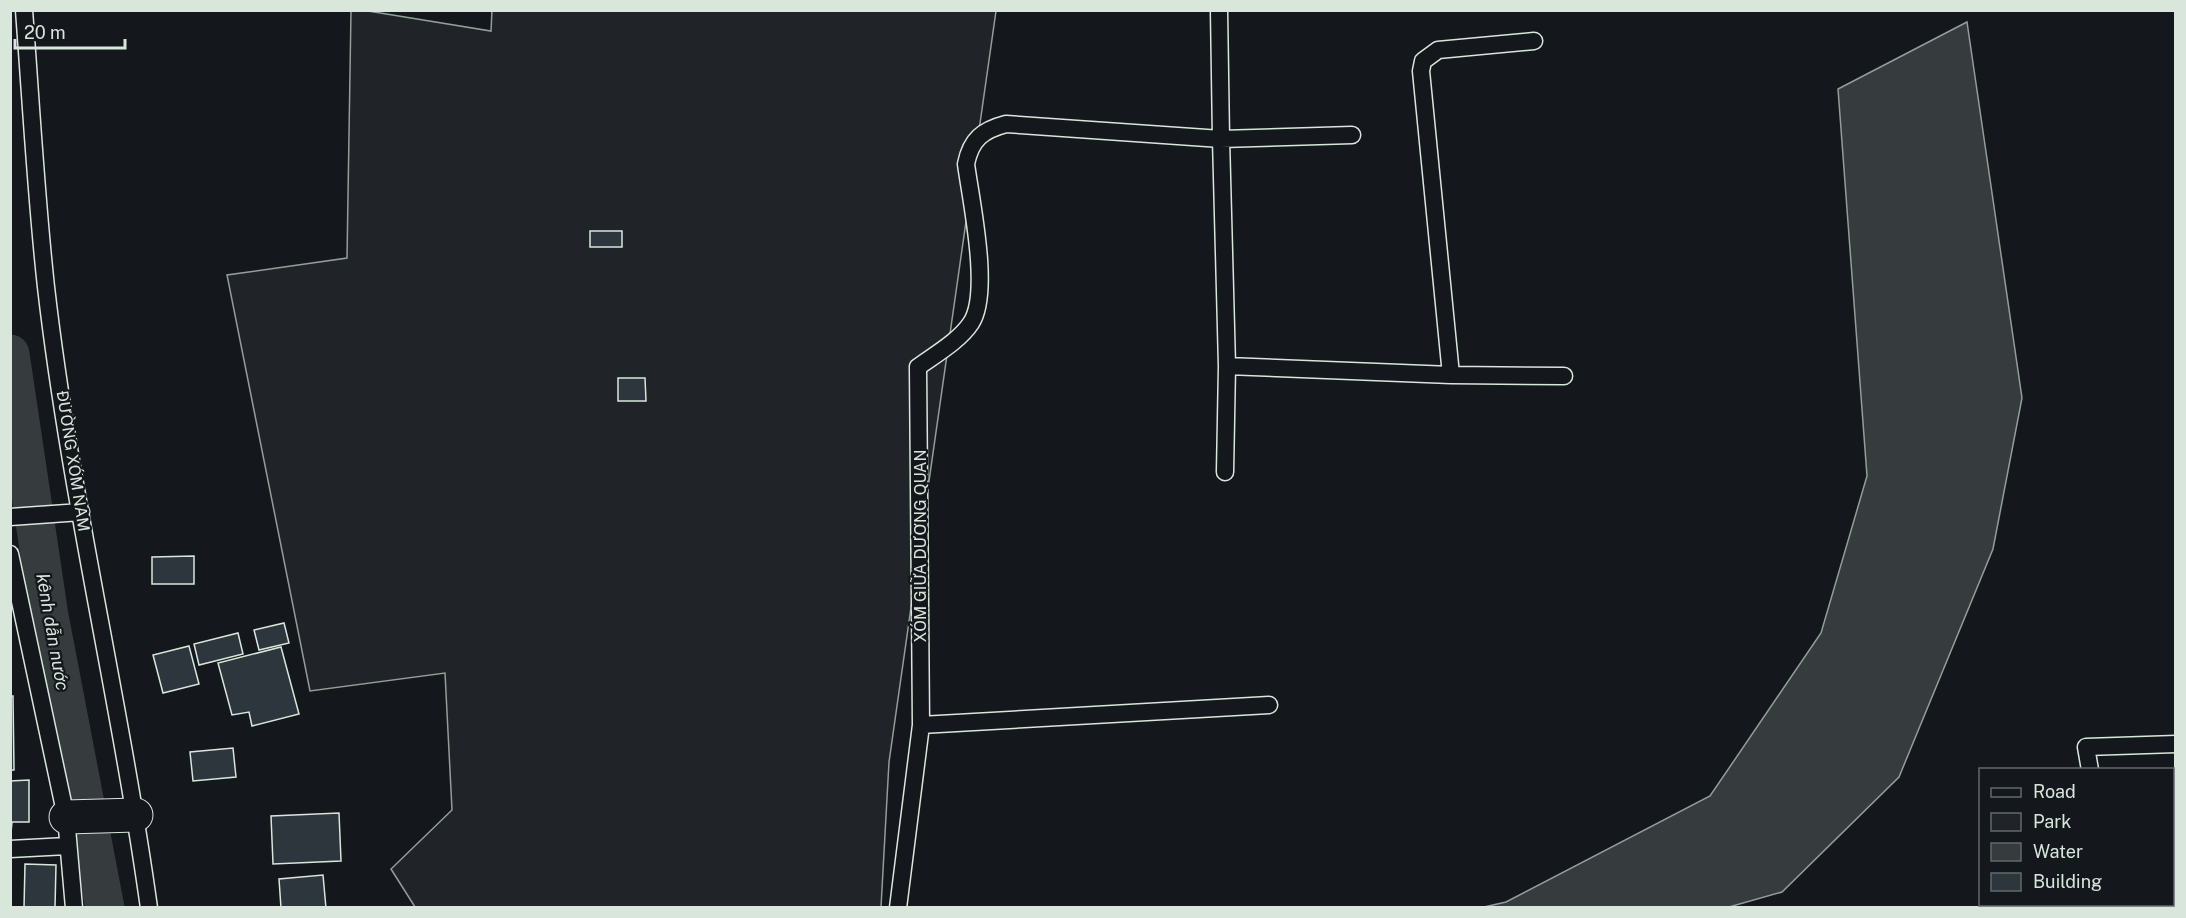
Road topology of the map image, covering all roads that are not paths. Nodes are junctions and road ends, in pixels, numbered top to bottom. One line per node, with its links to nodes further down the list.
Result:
1 (24, 10): 10 (lane, ĐƯỜNG XÓM NAM)
2 (1219, 10): 5 (lane)
3 (1533, 41): 7 (lane)
4 (1352, 135): 5 (lane)
5 (1221, 139): 6 (lane); 14 (lane, XÓM GIỮA DƯƠNG QUAN)
6 (1227, 366): 7 (lane); 9 (lane)
7 (1451, 375): 8 (lane)
8 (1564, 376)
9 (1225, 472)
10 (81, 512): 11 (lane); 17 (lane, ĐƯỜNG XÓM NAM)
11 (11, 517)
12 (10, 554): 18 (lane)
13 (1269, 705): 14 (lane)
14 (921, 725): 22 (lane, XÓM GIỮA DƯƠNG QUAN)
15 (2175, 744): 16 (lane)
16 (2090, 768)
17 (136, 815): 18 (street); 21 (lane, ĐƯỜNG XÓM NAM)
18 (67, 832): 19 (lane); 20 (lane)
19 (10, 849)
20 (74, 908)
21 (149, 908)
22 (898, 908)

